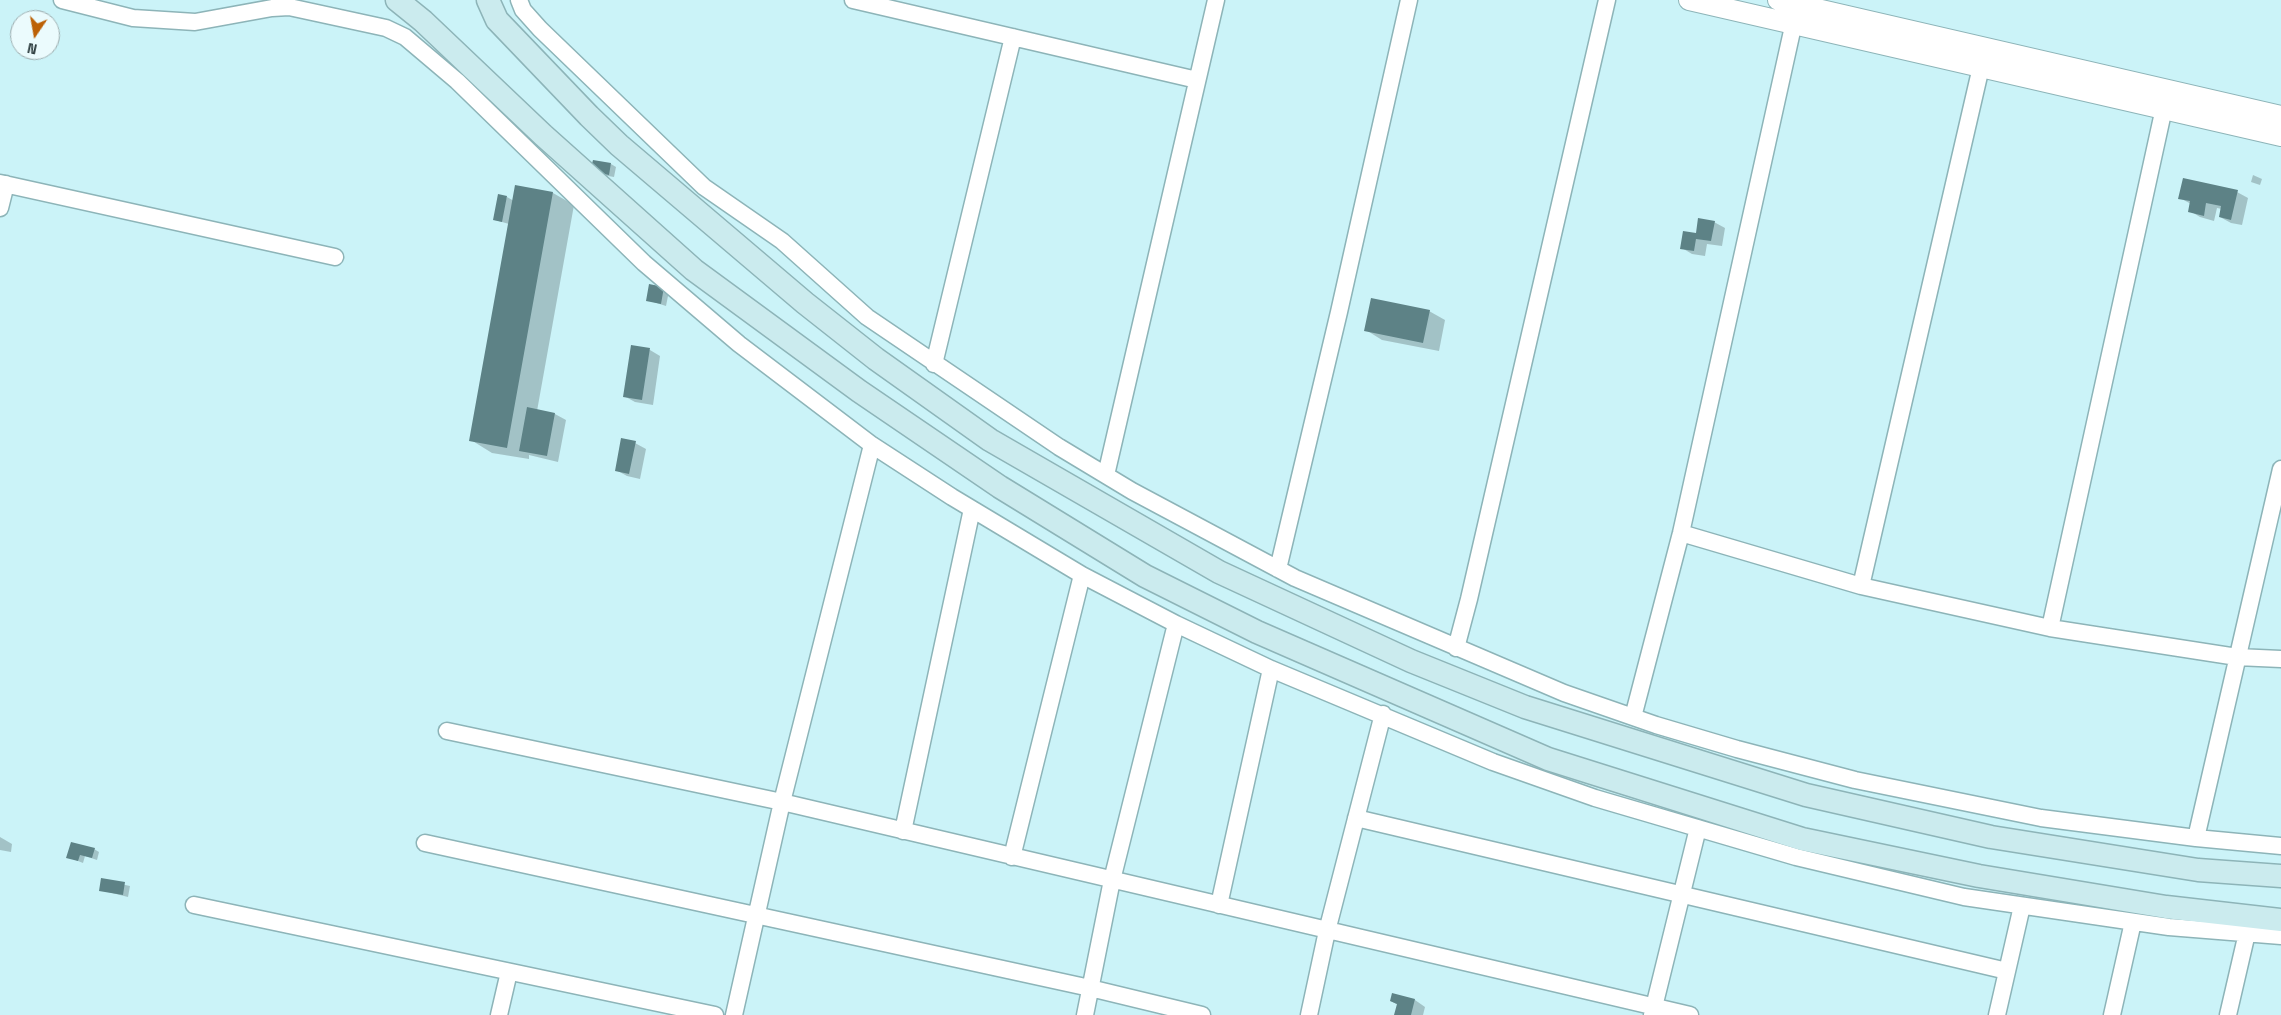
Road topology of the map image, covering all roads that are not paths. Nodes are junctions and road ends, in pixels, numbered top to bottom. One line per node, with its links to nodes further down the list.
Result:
1 (62, 0): 22 (street)
2 (396, 0): 54 (main road)
3 (488, 0): 47 (main road)
4 (519, 0): 21 (street)
5 (853, 0): 12 (street)
6 (1216, 0): 14 (street)
7 (1409, 0): 27 (street)
8 (1607, 0): 32 (street)
9 (1690, 0): 11 (street)
10 (1778, 0): 11 (street)
11 (1797, 9): 13 (street); 16 (street); 26 (street)
12 (1013, 37): 14 (street); 21 (street)
13 (1981, 68): 15 (street); 29 (street)
14 (1197, 80): 24 (street)
15 (2164, 108): 17 (street); 31 (street)
16 (2281, 116)
17 (2281, 136)
18 (3, 183): 19 (street); 20 (street)
19 (0, 208)
20 (335, 258)
21 (934, 364): 24 (street)
22 (872, 444): 25 (street); 39 (street)
23 (2281, 469): 33 (street)
24 (1106, 475): 27 (street)
25 (972, 509): 28 (street); 42 (street)
26 (1681, 533): 29 (street); 37 (street)
27 (1278, 570): 32 (street)
28 (1082, 575): 30 (street); 46 (street)
29 (1861, 586): 31 (street)
30 (1176, 624): 35 (street); 48 (street)
31 (2050, 628): 33 (street)
32 (1456, 648): 37 (street)
33 (2237, 657): 34 (street); 43 (street)
34 (2281, 659)
35 (1271, 668): 36 (street); 51 (street)
36 (1383, 714): 40 (street); 41 (street)
37 (1633, 717): 43 (street)
38 (447, 731): 39 (street)
39 (782, 802): 42 (street); 53 (street)
40 (1356, 818): 49 (street); 56 (street)
41 (1698, 828): 49 (street); 52 (street)
42 (903, 831): 46 (street)
43 (2196, 838): 45 (street)
44 (425, 844): 53 (street)
45 (2281, 846)
46 (1012, 857): 48 (street)
47 (2281, 876)
48 (1112, 880): 51 (street); 61 (street)
49 (1681, 895): 59 (street); 62 (street)
50 (194, 905): 60 (street)
51 (1219, 905): 56 (street)
52 (2022, 906): 55 (street); 59 (street)
53 (756, 916): 61 (street); 65 (street)
54 (2281, 920)
55 (2133, 922): 57 (street); 71 (street)
56 (1327, 931): 62 (street); 68 (street)
57 (2247, 933): 58 (street); 72 (street)
58 (2281, 936)
59 (2007, 971): 70 (street)
60 (509, 972): 63 (street); 64 (street)
61 (1090, 988): 66 (street); 67 (street)
62 (1652, 1011): 69 (street)
63 (499, 1015)
64 (714, 1015)
65 (734, 1015)
66 (1085, 1015)
67 (1202, 1015)
68 (1309, 1015)
69 (1690, 1015)
70 (1997, 1015)
71 (2112, 1015)
72 (2228, 1015)

